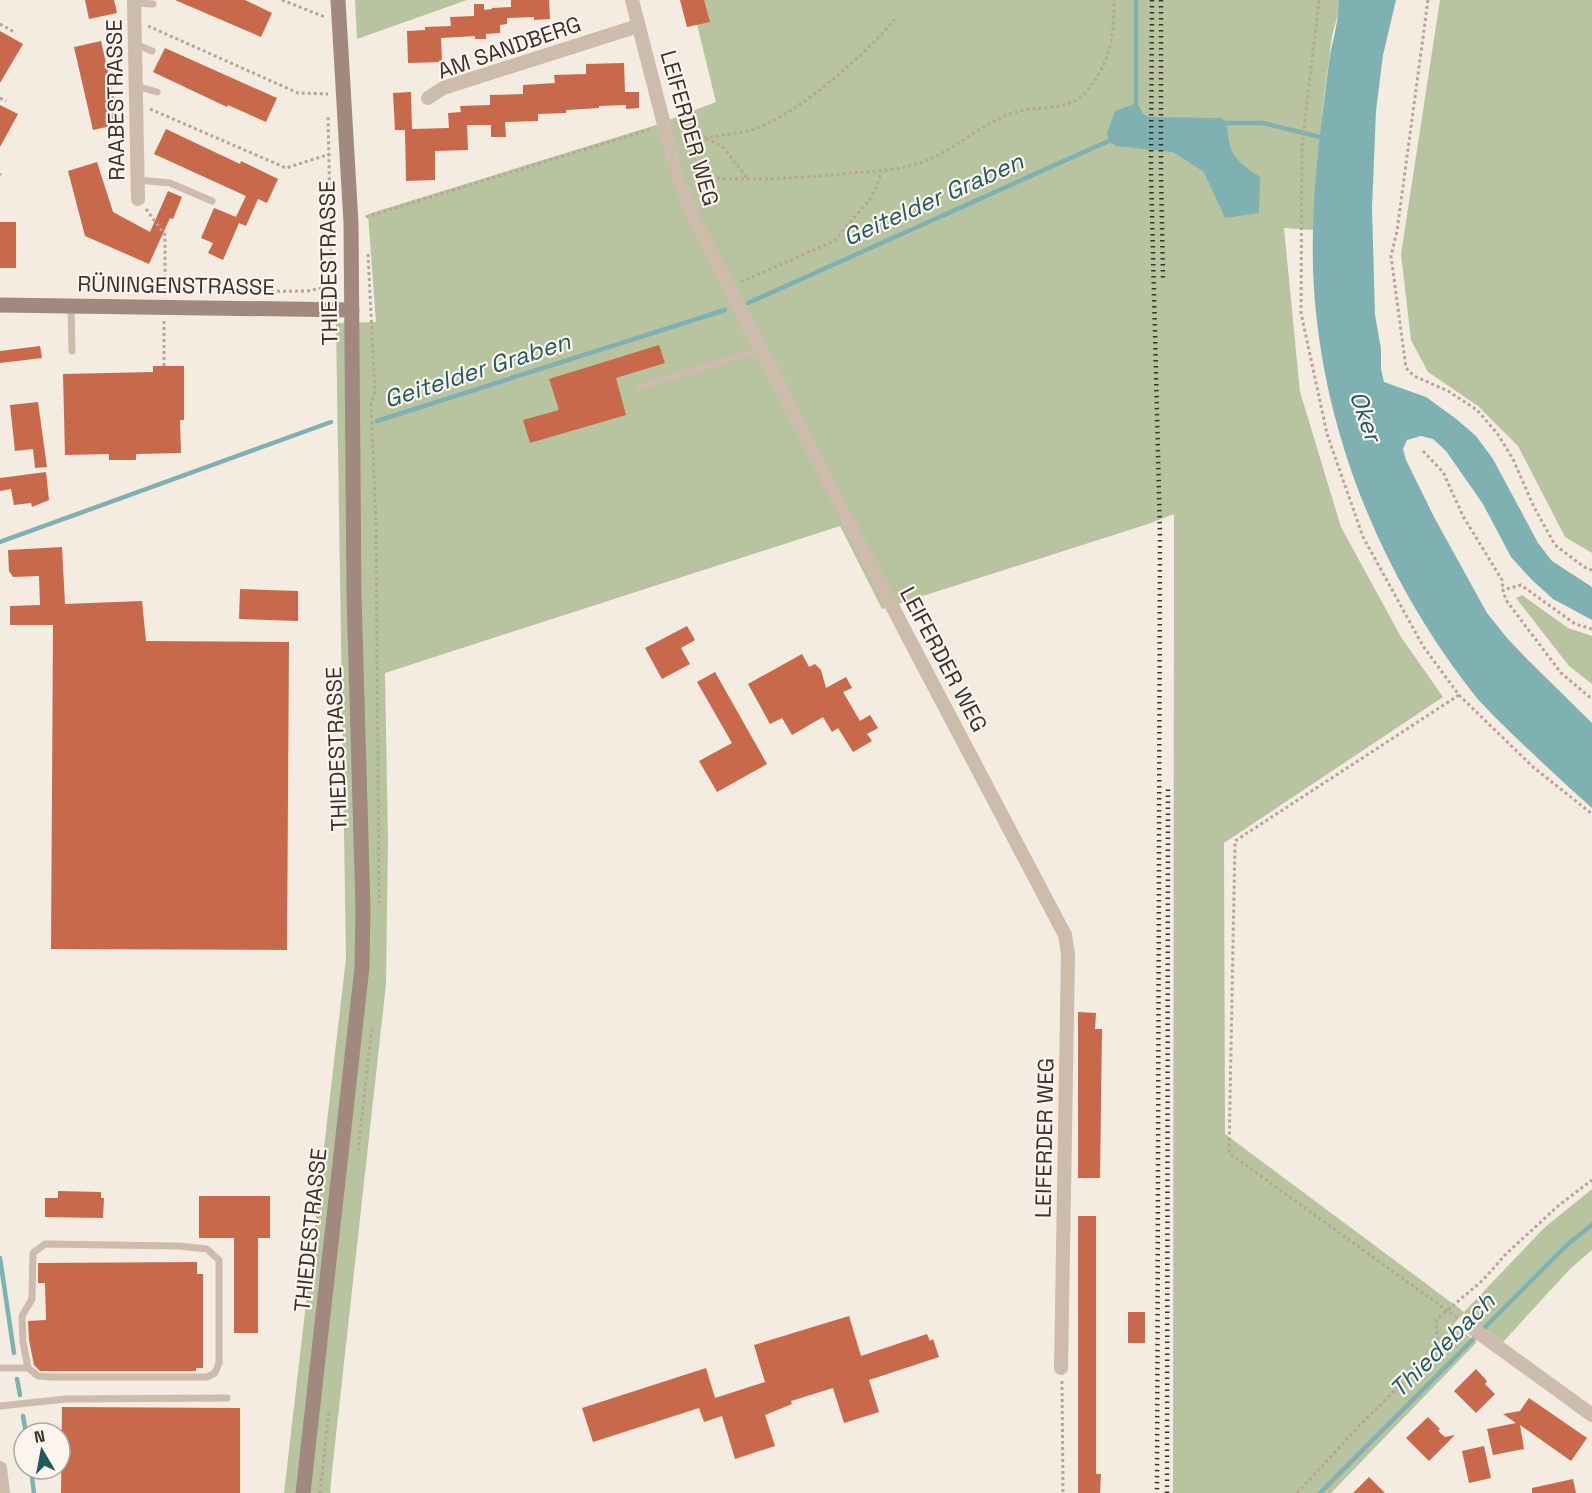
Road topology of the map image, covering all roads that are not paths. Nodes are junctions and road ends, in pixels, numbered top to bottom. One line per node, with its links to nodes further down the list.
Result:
1 (632, 0): 5 (street, LEIFERDER WEG)
2 (134, 2): 3 (lane); 6 (street, RAABESTRASSE)
3 (153, 4)
4 (332, 4): 16 (street, THIEDESTRASSE)
5 (638, 26): 10 (street, AM SANDBERG); 17 (street, LEIFERDER WEG)
6 (135, 44): 7 (lane); 8 (street, RAABESTRASSE)
7 (152, 51)
8 (136, 86): 9 (lane); 11 (street, RAABESTRASSE)
9 (157, 92)
10 (428, 98)
11 (138, 180): 12 (street, RAABESTRASSE); 13 (lane)
12 (138, 199)
13 (212, 201)
14 (0, 305): 15 (street, RÜNINGENSTRASSE)
15 (71, 306): 16 (street, RÜNINGENSTRASSE); 18 (lane)
16 (352, 310): 29 (street, THIEDESTRASSE)
17 (760, 350): 19 (lane); 23 (street, LEIFERDER WEG)
18 (72, 351)
19 (639, 387)
20 (1472, 1328): 26 (street)
21 (0, 1368): 22 (lane)
22 (28, 1368): 22 (lane)
23 (1061, 1368)
24 (227, 1398): 25 (lane)
25 (0, 1406)
26 (1592, 1415)
27 (0, 1468): 28 (street)
28 (3, 1493)
29 (303, 1493)

